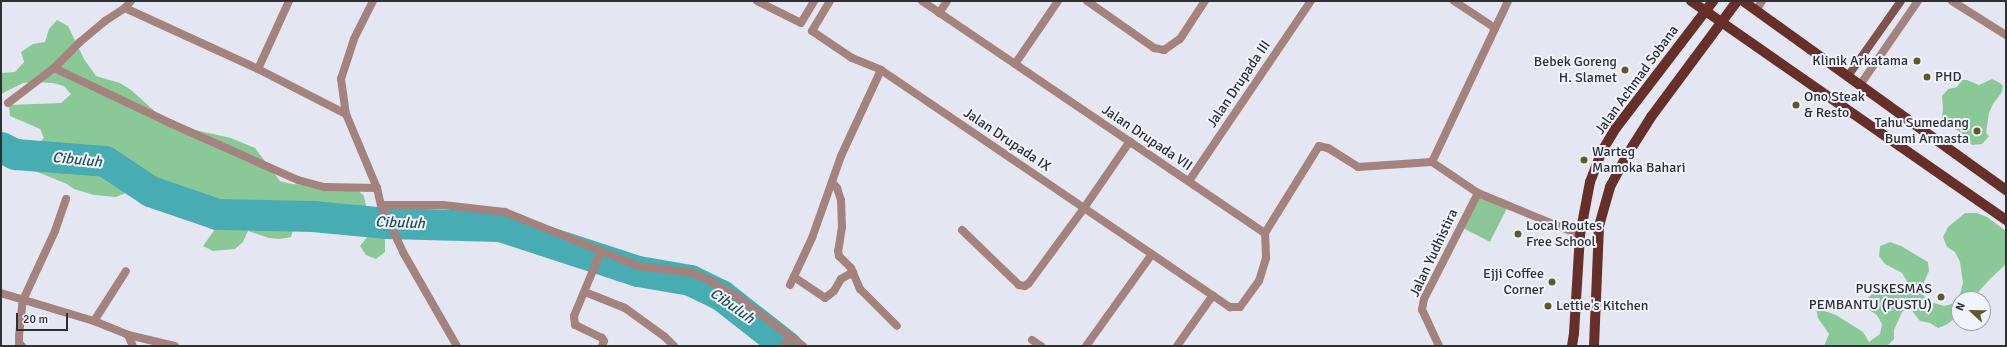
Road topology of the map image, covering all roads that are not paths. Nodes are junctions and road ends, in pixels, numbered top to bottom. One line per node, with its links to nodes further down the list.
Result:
1 (131, 1): 23 (street)
2 (289, 1): 32 (street)
3 (372, 1): 37 (street)
4 (758, 1): 5 (street)
5 (814, 1)
6 (830, 1): 33 (street, Jalan Drupada IX)
7 (922, 1): 26 (street, Jalan Drupada VII)
8 (948, 1): 26 (street)
9 (1058, 1): 30 (street)
10 (1087, 1): 11 (street)
11 (1205, 1)
12 (1311, 1): 40 (street, Jalan Drupada III)
13 (1454, 1): 28 (street)
14 (1508, 1): 28 (street)
15 (1691, 1): 24 (main road)
16 (1713, 1): 24 (main road, Jalan Achmad Sobana)
17 (1737, 1): 27 (main road)
18 (1743, 1): 25 (main road)
19 (1762, 1): 25 (street)
20 (1901, 1): 34 (street)
21 (1918, 1): 35 (street)
22 (1952, 1): 29 (street)
23 (125, 8): 31 (street); 32 (street)
24 (1706, 10): 27 (main road); 51 (main road, Jalan Achmad Sobana)
25 (1756, 11): 34 (main road)
26 (939, 13): 30 (street, Jalan Drupada VII)
27 (1722, 22): 48 (main road); 79 (main road)
28 (1495, 28): 39 (street)
29 (2006, 35)
30 (1015, 64): 38 (street, Jalan Drupada VII)
31 (54, 68): 36 (street); 42 (street)
32 (258, 68): 37 (street)
33 (881, 70): 41 (street); 47 (street, Jalan Drupada IX)
34 (1848, 76): 35 (main road)
35 (1860, 85): 43 (main road)
36 (8, 103)
37 (346, 114): 42 (street)
38 (1130, 141): 40 (street, Jalan Drupada VII); 47 (street)
39 (1432, 162): 44 (street); 50 (street)
40 (1189, 181): 50 (street, Jalan Drupada VII)
41 (832, 182): 55 (street); 56 (street)
42 (377, 188): 46 (street)
43 (2006, 190)
44 (1478, 193): 51 (street); 77 (street, Jalan Yudhistira)
45 (66, 199): 61 (street)
46 (381, 205): 52 (street); 70 (street)
47 (1084, 208): 49 (street); 53 (street, Jalan Drupada IX)
48 (2006, 220)
49 (962, 230)
50 (1265, 233): 60 (street)
51 (1580, 235): 78 (main road, Jalan Achmad Sobana)
52 (601, 252): 58 (street); 66 (street)
53 (1152, 254): 60 (street, Jalan Drupada IX); 75 (street)
54 (126, 271): 62 (street)
55 (853, 272): 56 (street); 63 (street)
56 (794, 277): 57 (street)
57 (790, 285)
58 (585, 292): 71 (street); 72 (street)
59 (1, 293): 61 (street)
60 (1213, 295): 76 (street)
61 (23, 300): 62 (street); 67 (street)
62 (94, 321): 64 (street)
63 (897, 326)
64 (128, 335): 68 (street); 69 (street)
65 (1032, 340): 74 (street)
66 (786, 342): 73 (street)
67 (22, 346)
68 (133, 346)
69 (175, 346)
70 (457, 346)
71 (602, 346)
72 (674, 346)
73 (803, 346)
74 (1041, 346)
75 (1086, 346)
76 (1177, 346)
77 (1439, 346)
78 (1572, 346)
79 (1594, 346)

